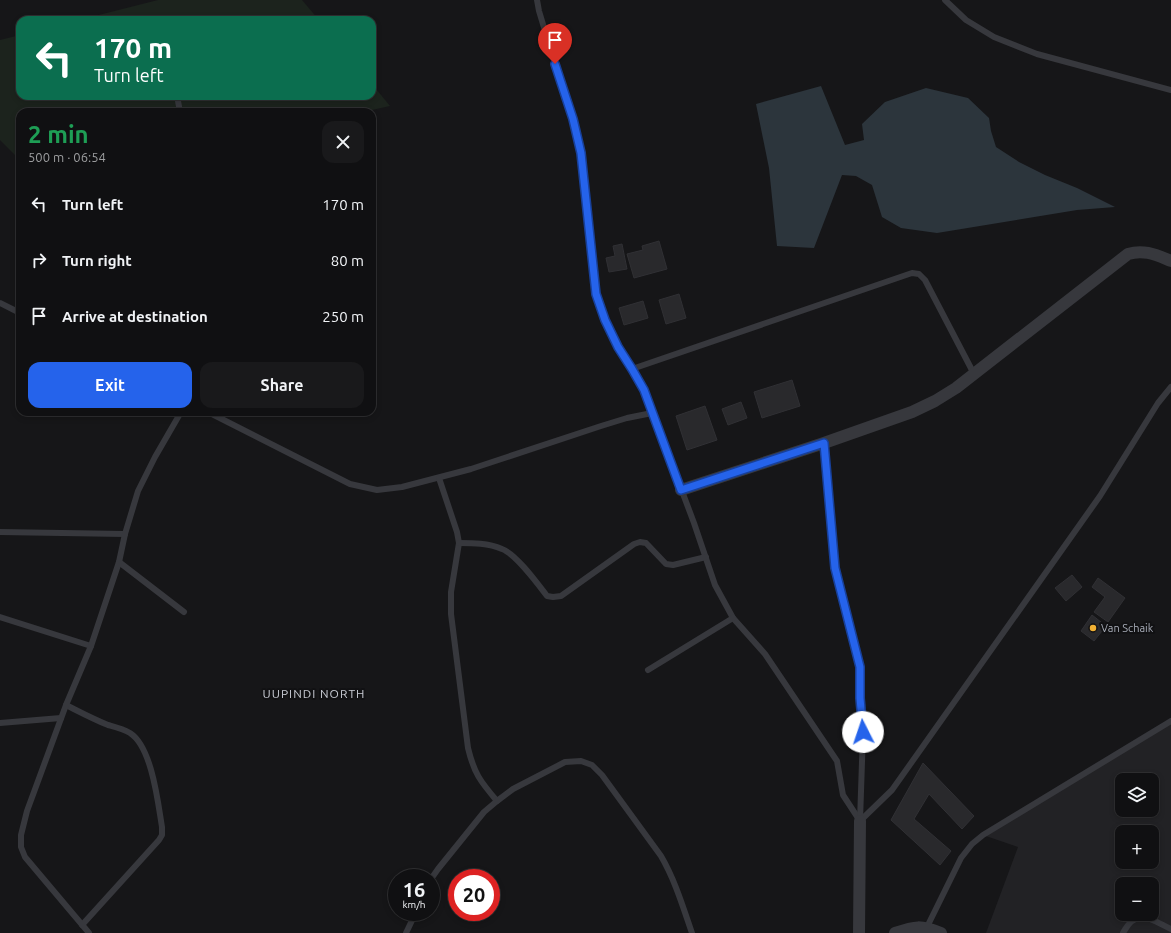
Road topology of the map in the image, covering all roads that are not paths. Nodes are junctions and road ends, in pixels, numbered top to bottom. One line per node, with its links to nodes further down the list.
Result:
1 (537, 0): 9 (lane)
2 (945, 0): 3 (lane)
3 (1171, 90)
4 (178, 101): 5 (lane)
5 (179, 108)
6 (1171, 261): 10 (street)
7 (0, 303): 8 (lane)
8 (16, 311)
9 (632, 369): 10 (lane); 12 (lane)
10 (974, 374): 15 (street)
11 (1171, 387): 33 (lane)
12 (652, 413): 16 (lane); 17 (lane)
13 (179, 416): 19 (lane)
14 (216, 416): 16 (lane)
15 (824, 443): 17 (street); 33 (lane)
16 (439, 478): 20 (lane)
17 (681, 490): 21 (lane)
18 (0, 532): 19 (lane)
19 (125, 534): 22 (lane)
20 (459, 543): 21 (lane); 32 (lane)
21 (706, 557): 25 (lane)
22 (119, 562): 23 (lane); 26 (lane)
23 (184, 612)
24 (0, 617): 26 (lane)
25 (733, 618): 27 (lane); 33 (lane)
26 (91, 646): 28 (lane)
27 (648, 670)
28 (66, 705): 29 (lane); 36 (lane)
29 (61, 718): 31 (lane); 36 (lane)
30 (1171, 721): 37 (lane)
31 (0, 723)
32 (497, 801): 34 (lane); 41 (lane)
33 (860, 821): 42 (street)
34 (438, 869)
35 (412, 921): 40 (lane)
36 (82, 925): 39 (lane)
37 (927, 927): 43 (street); 44 (street)
38 (1171, 929): 45 (lane)
39 (89, 933)
40 (406, 933)
41 (692, 933)
42 (859, 933)
43 (895, 933)
44 (941, 933)
45 (1123, 933)

